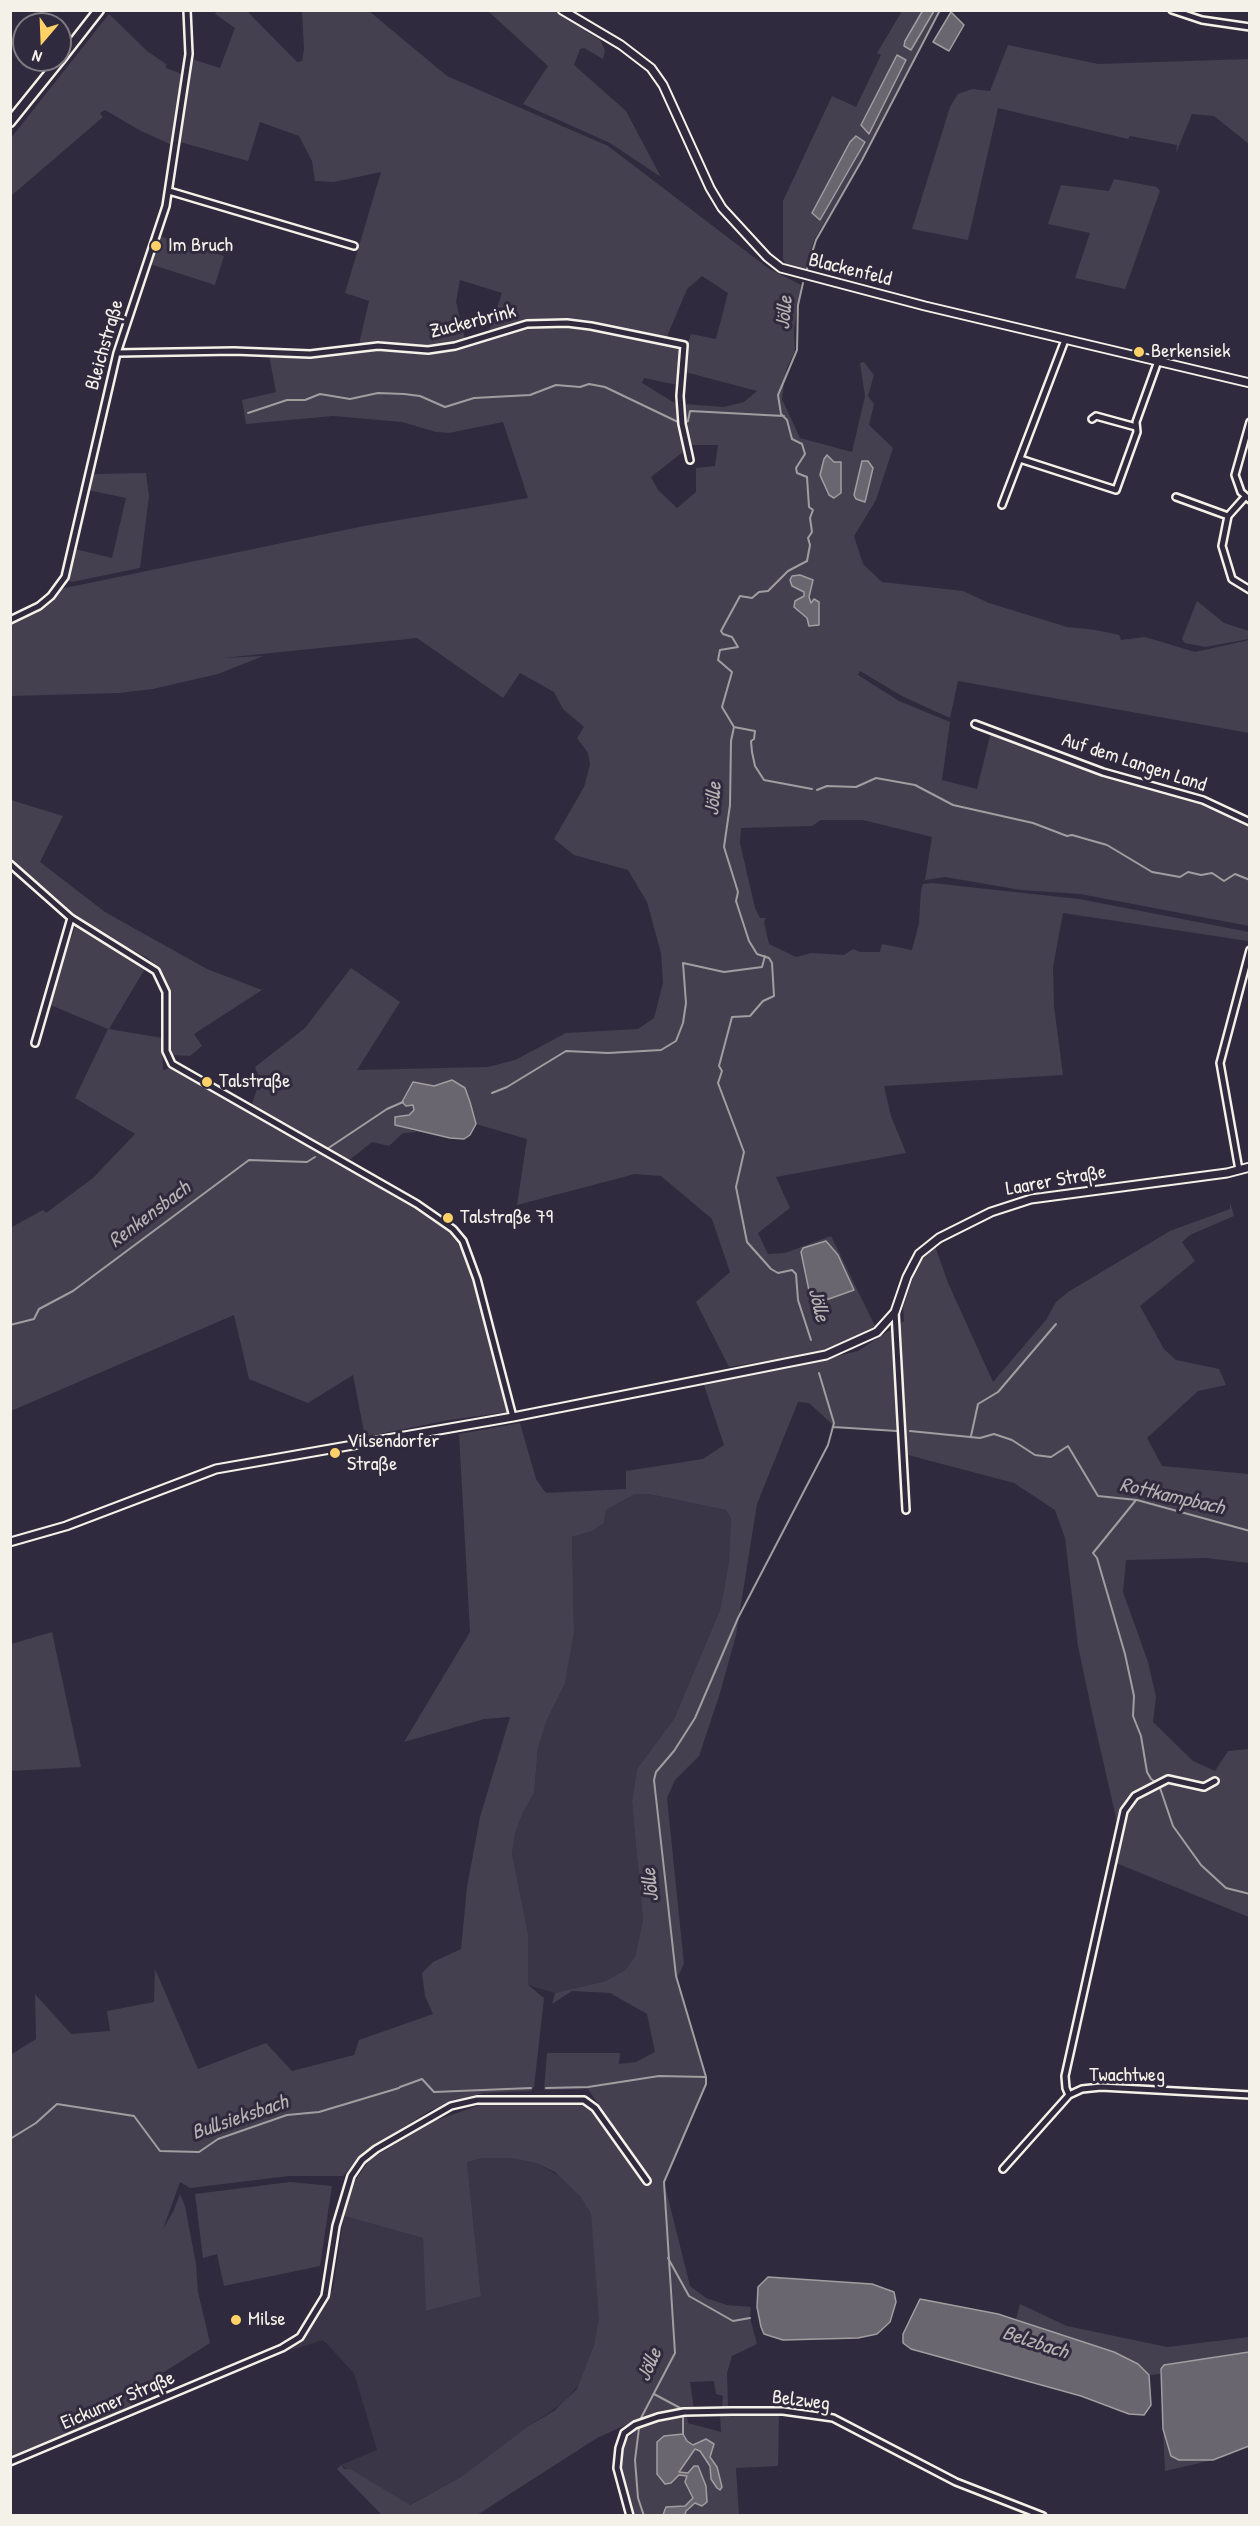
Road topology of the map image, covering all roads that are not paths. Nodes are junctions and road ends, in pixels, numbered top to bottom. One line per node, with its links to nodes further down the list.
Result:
1 (99, 10): 6 (main road)
2 (187, 10): 9 (street, Bleichstraße)
3 (562, 10): 11 (street, Blackenfeld)
4 (1172, 10): 5 (street)
5 (1250, 27)
6 (72, 45)
7 (50, 72): 8 (main road)
8 (10, 122)
9 (169, 191): 10 (street); 12 (street, Bleichstraße)
10 (354, 246)
11 (1065, 340): 13 (street, Blackenfeld); 19 (street)
12 (117, 353): 20 (street, Zuckerbrink); 26 (street, Bleichstraße)
13 (1158, 361): 14 (street, Blackenfeld); 17 (street)
14 (1250, 383)
15 (1092, 419): 17 (street)
16 (1250, 422): 18 (street)
17 (1136, 427): 19 (street)
18 (1248, 431): 22 (street)
19 (1020, 459): 23 (street)
20 (690, 460)
21 (1176, 497): 24 (street)
22 (1247, 498): 24 (street)
23 (1002, 505)
24 (1228, 516): 25 (street)
25 (1250, 590)
26 (10, 620)
27 (975, 724): 28 (street, Auf dem Langen Land)
28 (1250, 822)
29 (10, 864): 30 (street)
30 (71, 918): 32 (street); 36 (street)
31 (1250, 950): 34 (street)
32 (35, 1043)
33 (1250, 1167): 34 (street, Laarer Straße)
34 (1239, 1170): 35 (street, Laarer Straße)
35 (895, 1312): 36 (street, Laarer Straße); 37 (street)
36 (513, 1417): 38 (street)
37 (906, 1510)
38 (10, 1542)
39 (1215, 1781): 40 (street)
40 (1070, 2095): 41 (street, Twachtweg); 42 (street, Twachtweg)
41 (1250, 2095)
42 (1003, 2169)
43 (647, 2181): 44 (street, Eickumer Straße)
44 (10, 2463)
45 (630, 2516): 46 (street, Belzweg)
46 (1042, 2516)

